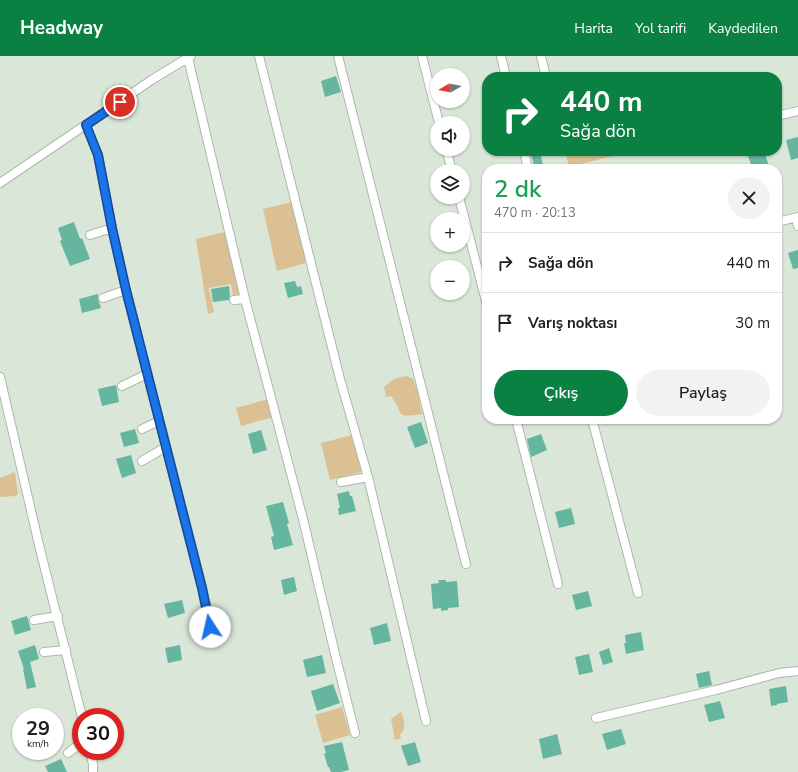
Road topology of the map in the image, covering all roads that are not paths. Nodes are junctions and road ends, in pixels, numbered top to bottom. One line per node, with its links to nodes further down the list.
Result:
1 (259, 56): 34 (street)
2 (338, 56): 36 (street)
3 (422, 56): 11 (street)
4 (501, 56): 7 (street)
5 (540, 56): 8 (street)
6 (190, 57): 12 (street); 23 (street)
7 (505, 72)
8 (545, 72)
9 (798, 111): 10 (street)
10 (782, 115)
11 (437, 116)
12 (86, 125): 13 (street); 18 (street)
13 (0, 183)
14 (461, 204): 20 (street)
15 (797, 217): 16 (street); 17 (street)
16 (782, 221)
17 (798, 226)
18 (112, 228): 19 (street); 21 (street)
19 (90, 235)
20 (482, 286)
21 (126, 290): 22 (street); 25 (street)
22 (103, 298)
23 (245, 299): 24 (street); 48 (street)
24 (234, 300)
25 (147, 374): 27 (street); 28 (street)
26 (0, 377): 39 (street)
27 (122, 386)
28 (159, 421): 31 (street); 32 (street)
29 (517, 424): 37 (street)
30 (593, 424): 38 (street)
31 (142, 429)
32 (166, 447): 33 (street); 41 (street)
33 (142, 461)
34 (368, 476): 35 (street); 47 (street)
35 (341, 482)
36 (466, 564)
37 (558, 584)
38 (638, 593)
39 (58, 616): 40 (street); 42 (street)
40 (34, 620)
41 (205, 640)
42 (66, 650): 43 (street); 45 (street)
43 (44, 652)
44 (798, 671): 46 (street)
45 (80, 708)
46 (596, 718)
47 (426, 721)
48 (355, 733)
49 (72, 750): 50 (street)
50 (68, 753)
51 (92, 760): 52 (street)
52 (93, 772)

